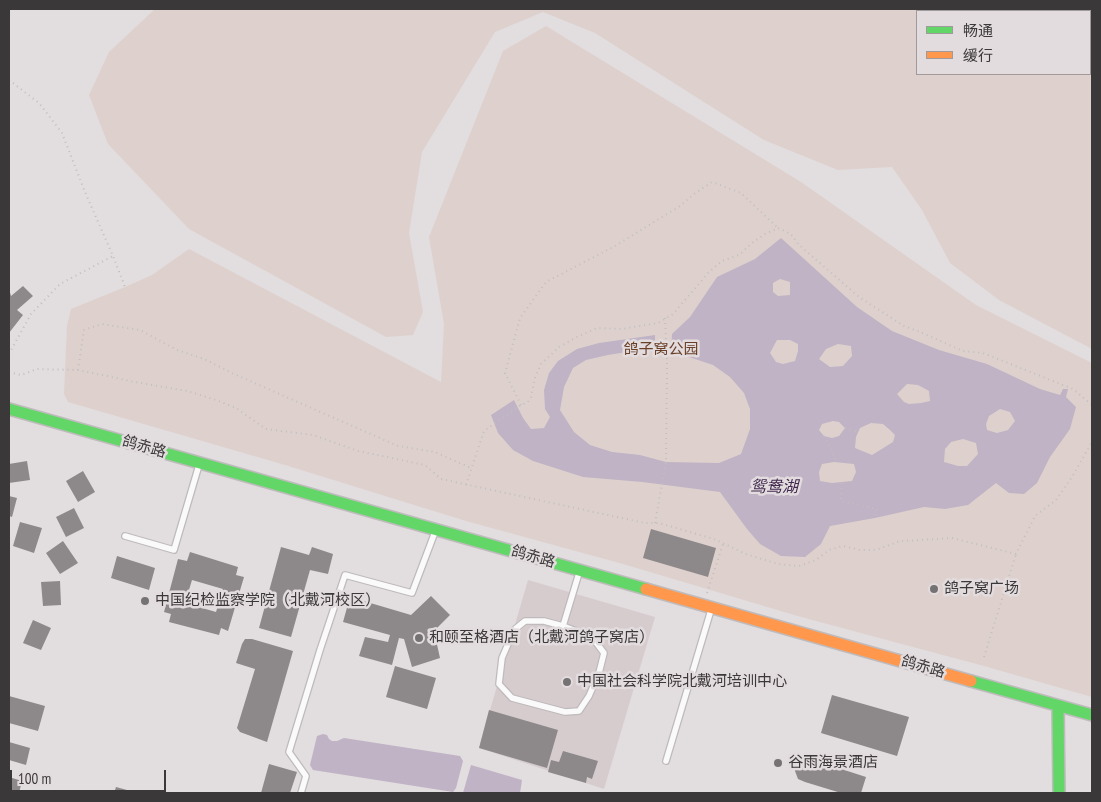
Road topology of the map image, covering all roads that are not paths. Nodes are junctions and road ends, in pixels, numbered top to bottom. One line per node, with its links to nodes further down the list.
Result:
1 (9, 408): 2 (main road, 鸽赤路)
2 (199, 463): 3 (main road, 鸽赤路); 4 (lane)
3 (435, 530): 5 (main road, 鸽赤路); 11 (lane)
4 (125, 536)
5 (580, 571): 6 (main road, 鸽赤路); 7 (lane)
6 (707, 606): 8 (main road, 鸽赤路); 10 (lane)
7 (563, 626): 7 (lane)
8 (1058, 706): 9 (main road, 鸽赤路); 12 (main road)
9 (1092, 716)
10 (666, 762)
11 (301, 793)
12 (1059, 793)

